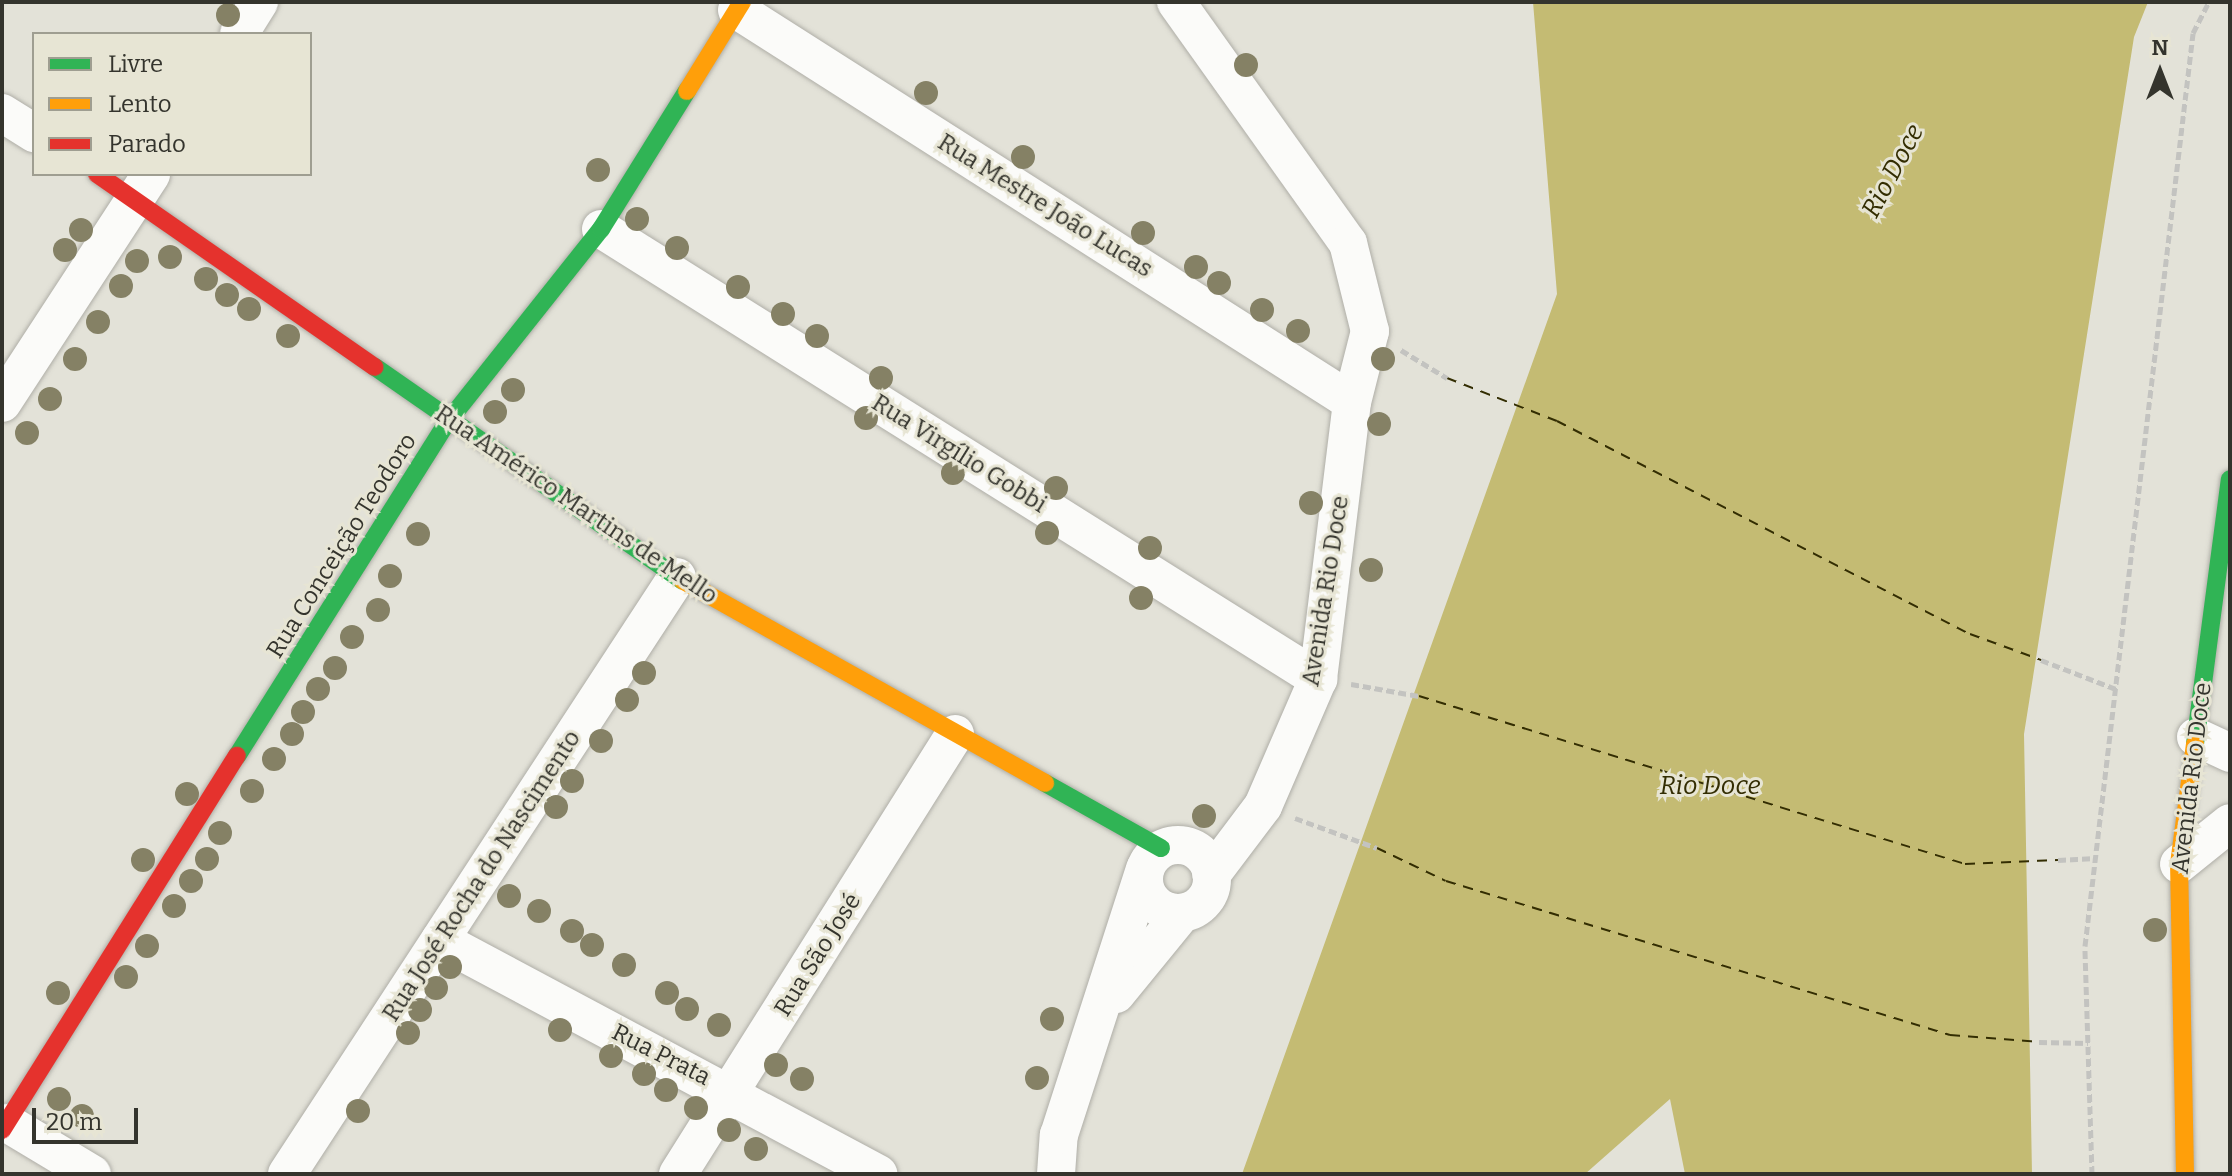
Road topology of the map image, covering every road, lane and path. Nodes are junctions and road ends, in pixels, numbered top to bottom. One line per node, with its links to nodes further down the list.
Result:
1 (259, 2): 5 (street)
2 (1176, 2): 11 (street)
3 (2209, 2): 20 (path)
4 (739, 6): 10 (street, Rua Conceição Teodoro); 13 (street, Rua Mestre João Lucas)
5 (240, 32)
6 (2, 113): 7 (street)
7 (32, 132)
8 (105, 176): 9 (street, Rua Américo Martins de Mello)
9 (143, 186): 14 (street); 15 (street, Rua Américo Martins de Mello)
10 (601, 229): 15 (street, Rua Conceição Teodoro); 19 (street, Rua Virgílio Gobbi)
11 (1370, 331): 12 (path); 13 (street, Avenida Rio Doce)
12 (1447, 378)
13 (1352, 402): 19 (street, Avenida Rio Doce)
14 (2, 403)
15 (449, 420): 17 (street, Rua Américo Martins de Mello); 39 (street, Rua Conceição Teodoro)
16 (2230, 479): 23 (street, Avenida Rio Doce)
17 (677, 577): 22 (street, Rua Américo Martins de Mello); 34 (street, Rua José Rocha do Nascimento)
18 (2041, 660): 20 (path)
19 (1318, 679): 21 (path); 25 (street, Avenida Rio Doce)
20 (2116, 689): 28 (path)
21 (1419, 696)
22 (955, 734): 29 (street, Rua Américo Martins de Mello); 38 (street, Rua São José)
23 (2196, 737): 24 (street); 31 (street, Avenida Rio Doce)
24 (2230, 753)
25 (1263, 806): 27 (path); 32 (street, Avenida Rio Doce)
26 (2230, 823): 31 (street)
27 (1377, 848)
28 (2096, 858): 30 (path); 37 (path)
29 (1153, 859): 32 (street); 33 (street); 35 (street, Avenida Rio Doce)
30 (2058, 860)
31 (2179, 864): 46 (street, Avenida Rio Doce)
32 (1211, 875): 33 (street, Avenida Rio Doce)
33 (1182, 913): 35 (street, Avenida Rio Doce)
34 (440, 940): 38 (street, Rua Prata); 41 (street, Rua José Rocha do Nascimento)
35 (1104, 1009): 44 (street, Avenida Rio Doce)
36 (2039, 1042): 37 (path)
37 (2088, 1043): 45 (path)
38 (733, 1092): 42 (street, Rua São José); 43 (street, Rua Prata)
39 (4, 1124): 40 (street)
40 (92, 1174)
41 (287, 1174)
42 (678, 1174)
43 (878, 1174)
44 (1056, 1174)
45 (2092, 1174)
46 (2185, 1174)

